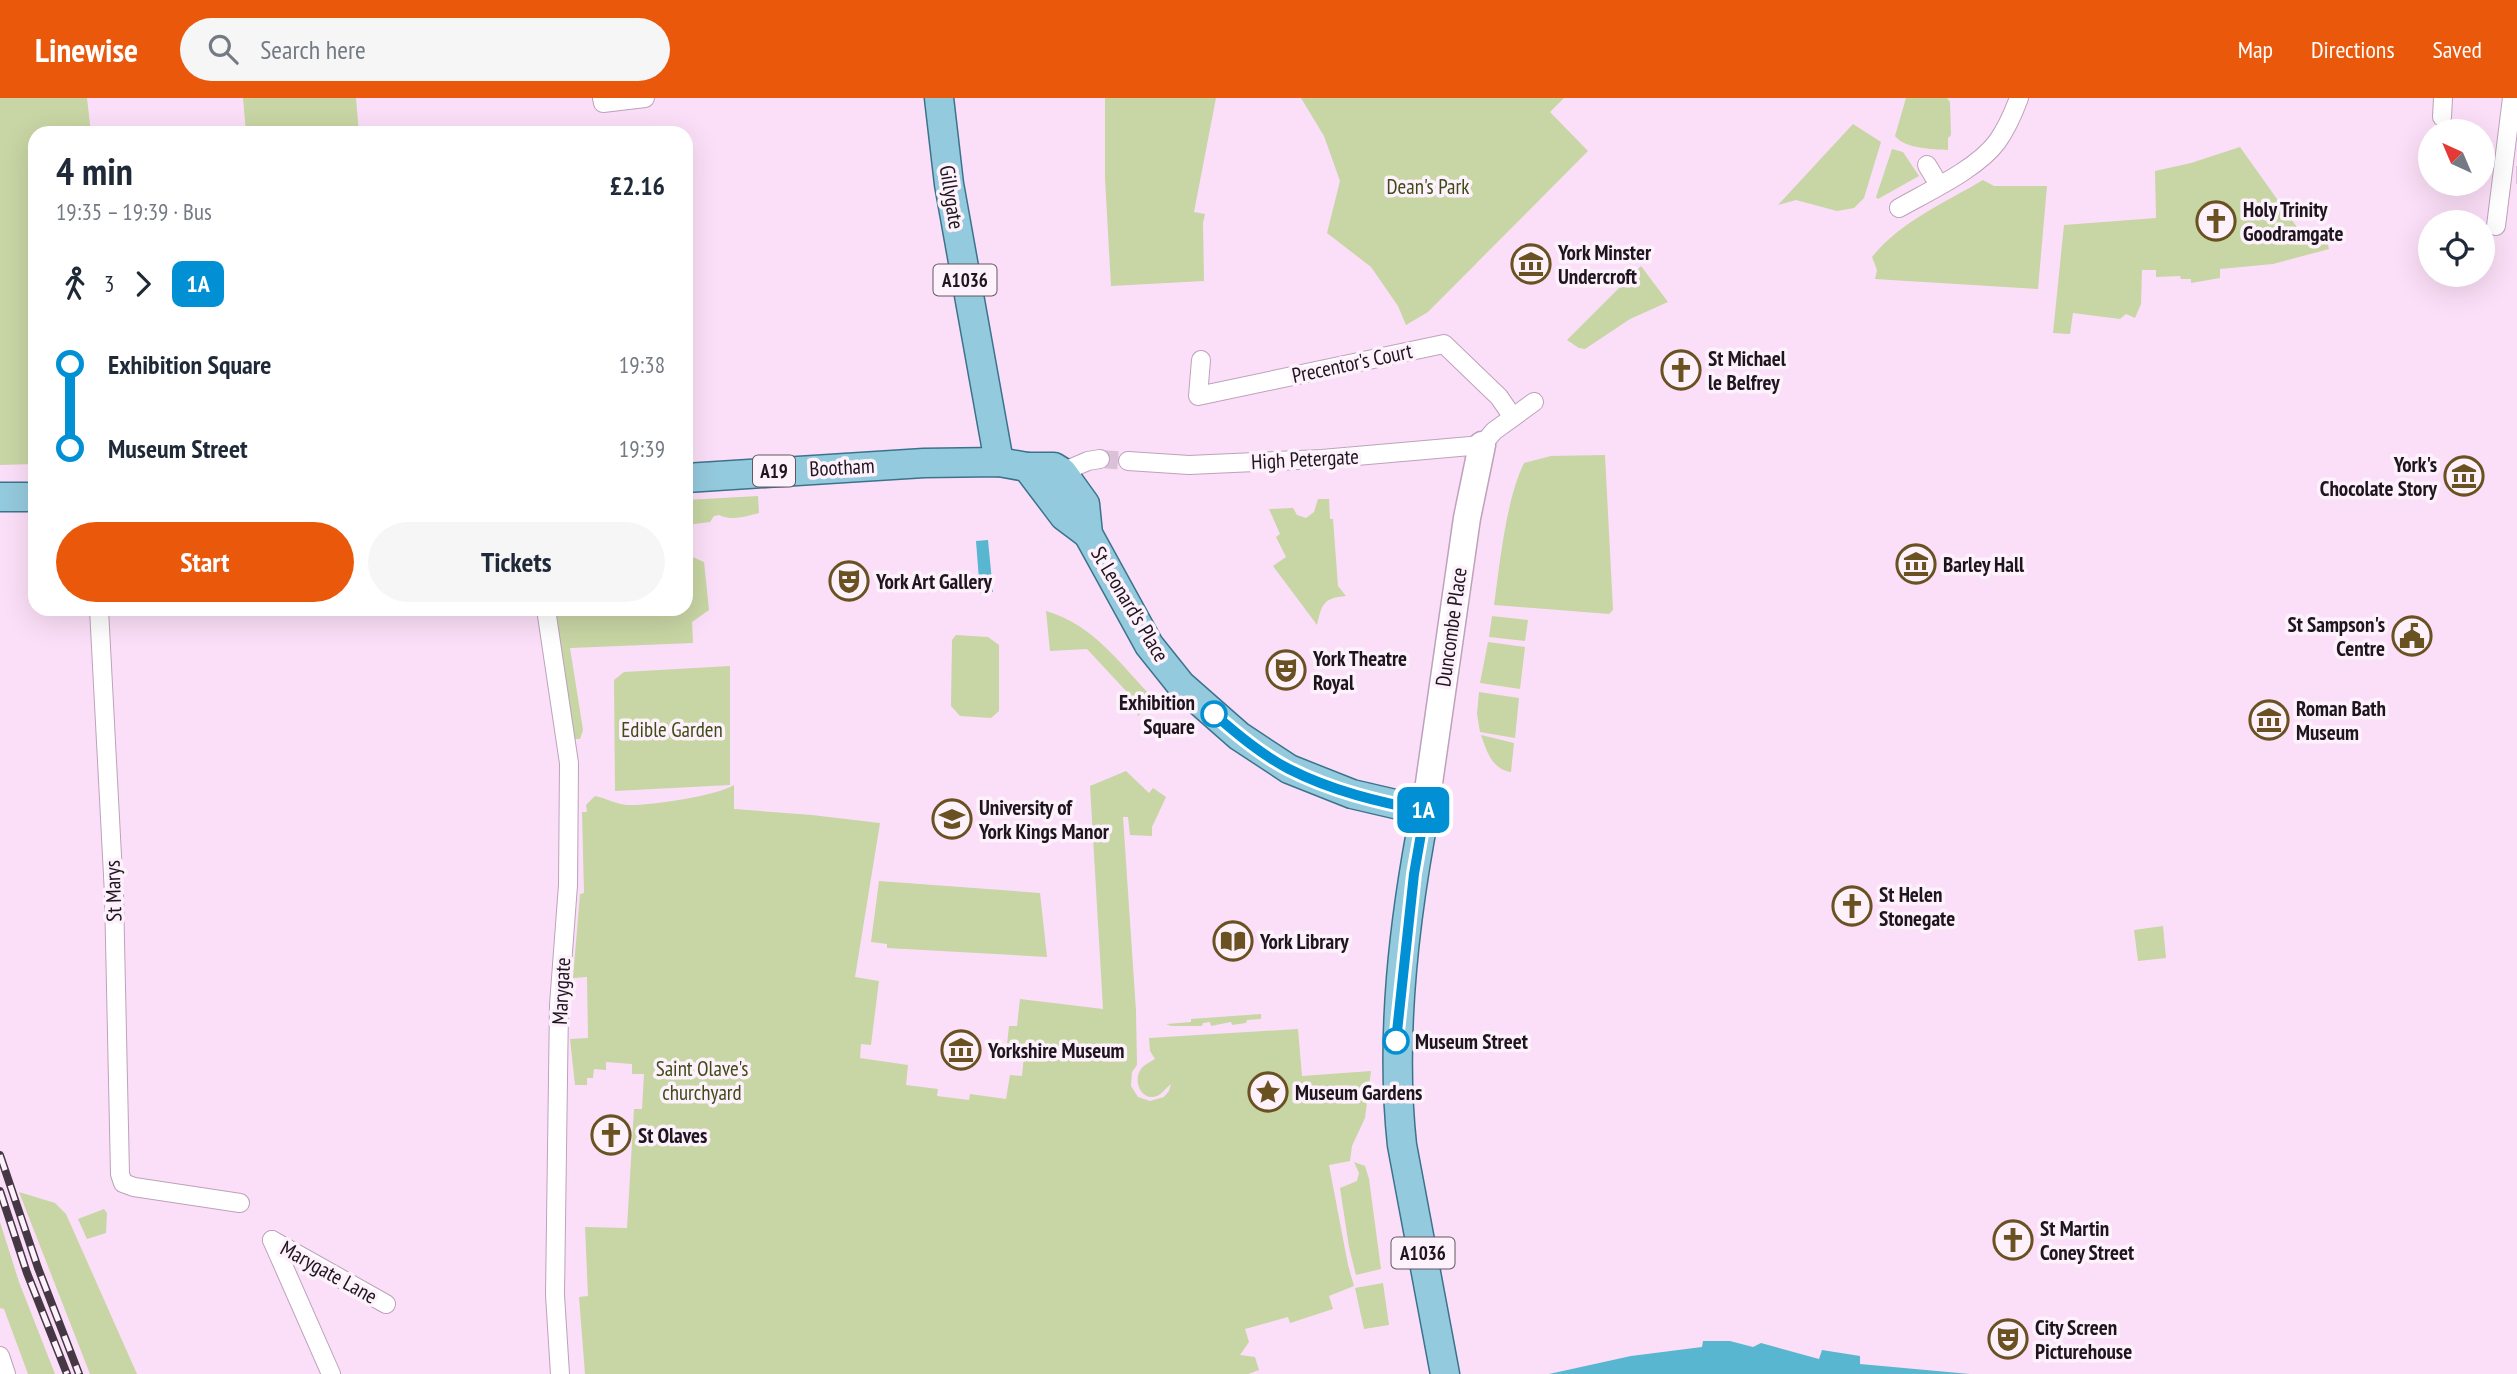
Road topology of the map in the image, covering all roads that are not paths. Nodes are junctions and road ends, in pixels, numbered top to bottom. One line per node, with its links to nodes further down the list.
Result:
1 (602, 98): 2 (street)
2 (645, 98)
3 (939, 98): 18 (main road, Gillygate / A1036)
4 (2019, 98): 10 (street)
5 (2443, 98): 7 (street)
6 (2512, 98): 9 (street)
7 (2442, 117)
8 (1927, 165): 10 (street)
9 (2509, 175): 12 (street)
10 (1939, 185): 11 (street)
11 (1899, 208)
12 (2496, 226)
13 (1200, 360): 15 (street, Precentor's Court)
14 (1534, 402): 15 (street)
15 (1512, 416): 16 (street)
16 (1482, 445): 19 (street, High Petergate); 28 (street, Duncombe Place)
17 (1100, 459): 21 (street)
18 (999, 461): 20 (main road); 22 (main road, Bootham / A19)
19 (1128, 461)
20 (1027, 467): 21 (main road); 25 (main road, St Leonard's Place)
21 (1062, 472): 25 (main road, St Leonard's Place)
22 (693, 478)
23 (0, 497): 24 (main road)
24 (28, 497)
25 (1088, 534): 28 (main road, St Leonard's Place)
26 (99, 616): 29 (street, St Marys)
27 (547, 616): 35 (street, Marygate)
28 (1425, 811): 32 (main road, A1036)
29 (240, 1203)
30 (386, 1304): 34 (street, Marygate Lane)
31 (0, 1356): 33 (street)
32 (1444, 1368)
33 (6, 1374)
34 (331, 1374)
35 (560, 1374)

